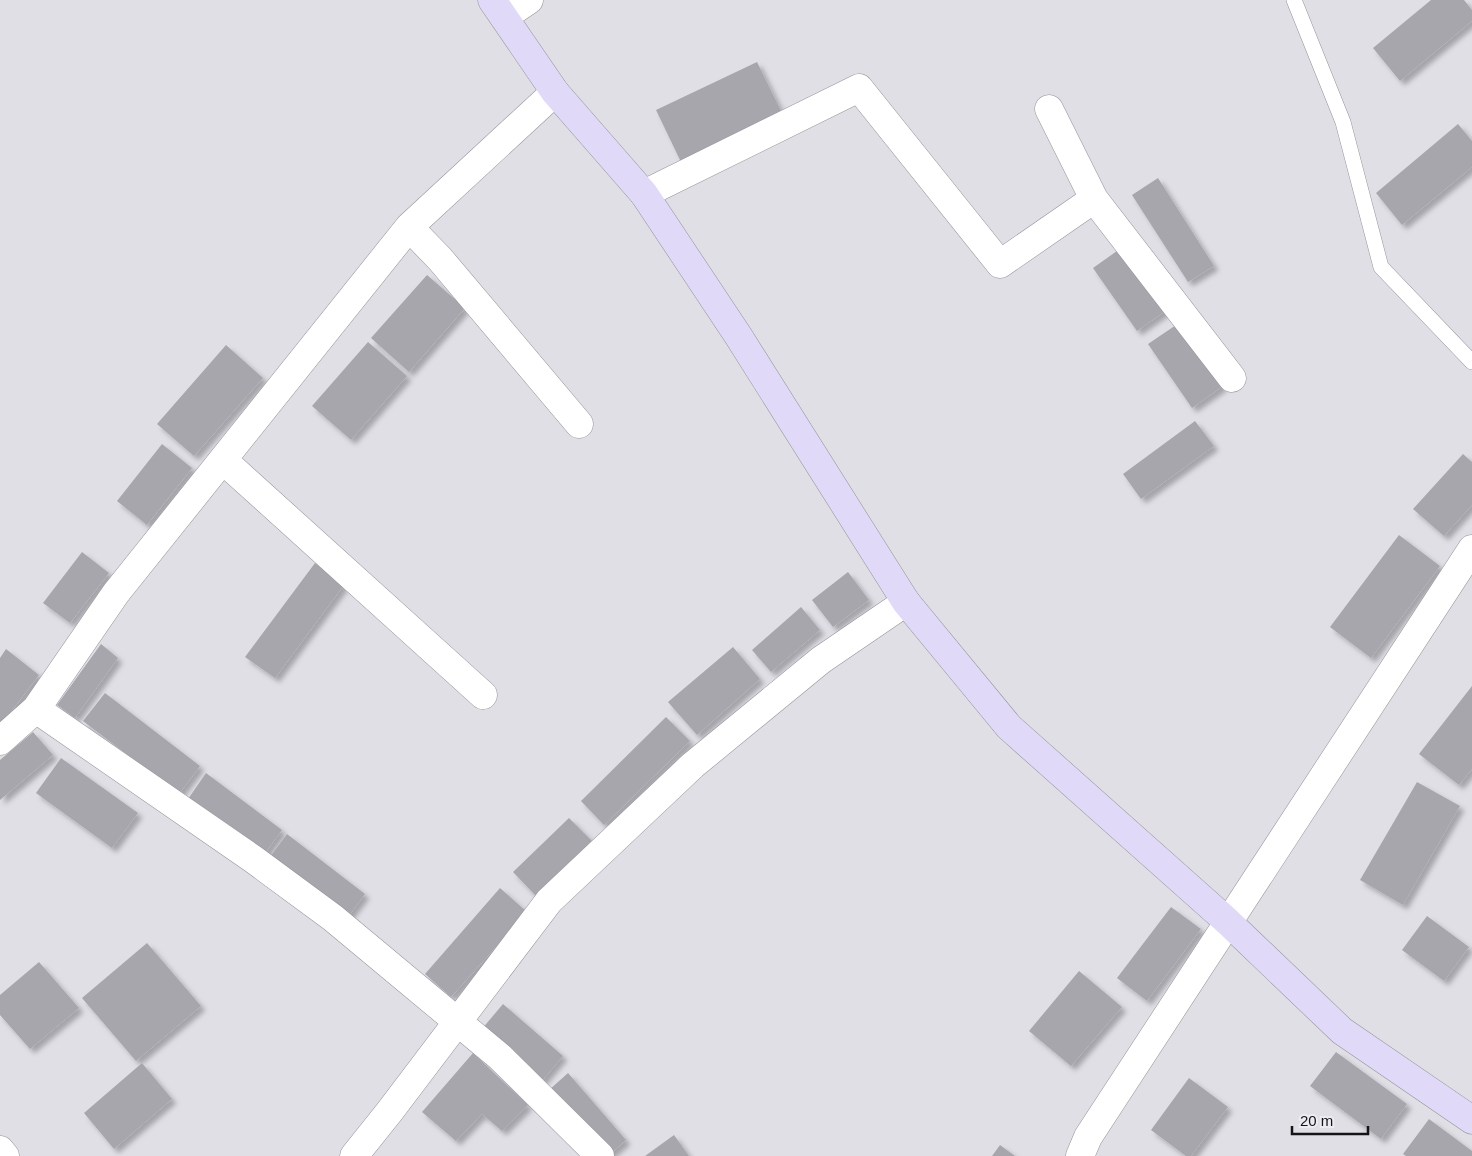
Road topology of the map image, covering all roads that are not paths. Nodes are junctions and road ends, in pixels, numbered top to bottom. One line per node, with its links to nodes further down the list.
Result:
1 (529, 0): 3 (street)
2 (1294, 0): 9 (lane)
3 (498, 9): 4 (street)
4 (555, 92): 6 (street); 8 (street)
5 (1049, 109): 7 (street)
6 (644, 194): 7 (street); 14 (street)
7 (1094, 199): 10 (street)
8 (408, 227): 11 (street); 12 (street)
9 (1472, 362)
10 (1232, 378)
11 (579, 424)
12 (224, 461): 15 (street); 16 (street)
13 (1472, 549): 18 (street)
14 (906, 602): 18 (street); 19 (street)
15 (484, 695)
16 (36, 709): 17 (street); 19 (street)
17 (0, 741)
18 (1227, 921): 20 (street); 25 (street)
19 (457, 1021): 23 (street); 24 (street)
20 (1472, 1120)
21 (0, 1150): 22 (street)
22 (5, 1156)
23 (354, 1156)
24 (600, 1156)
25 (1080, 1156)

